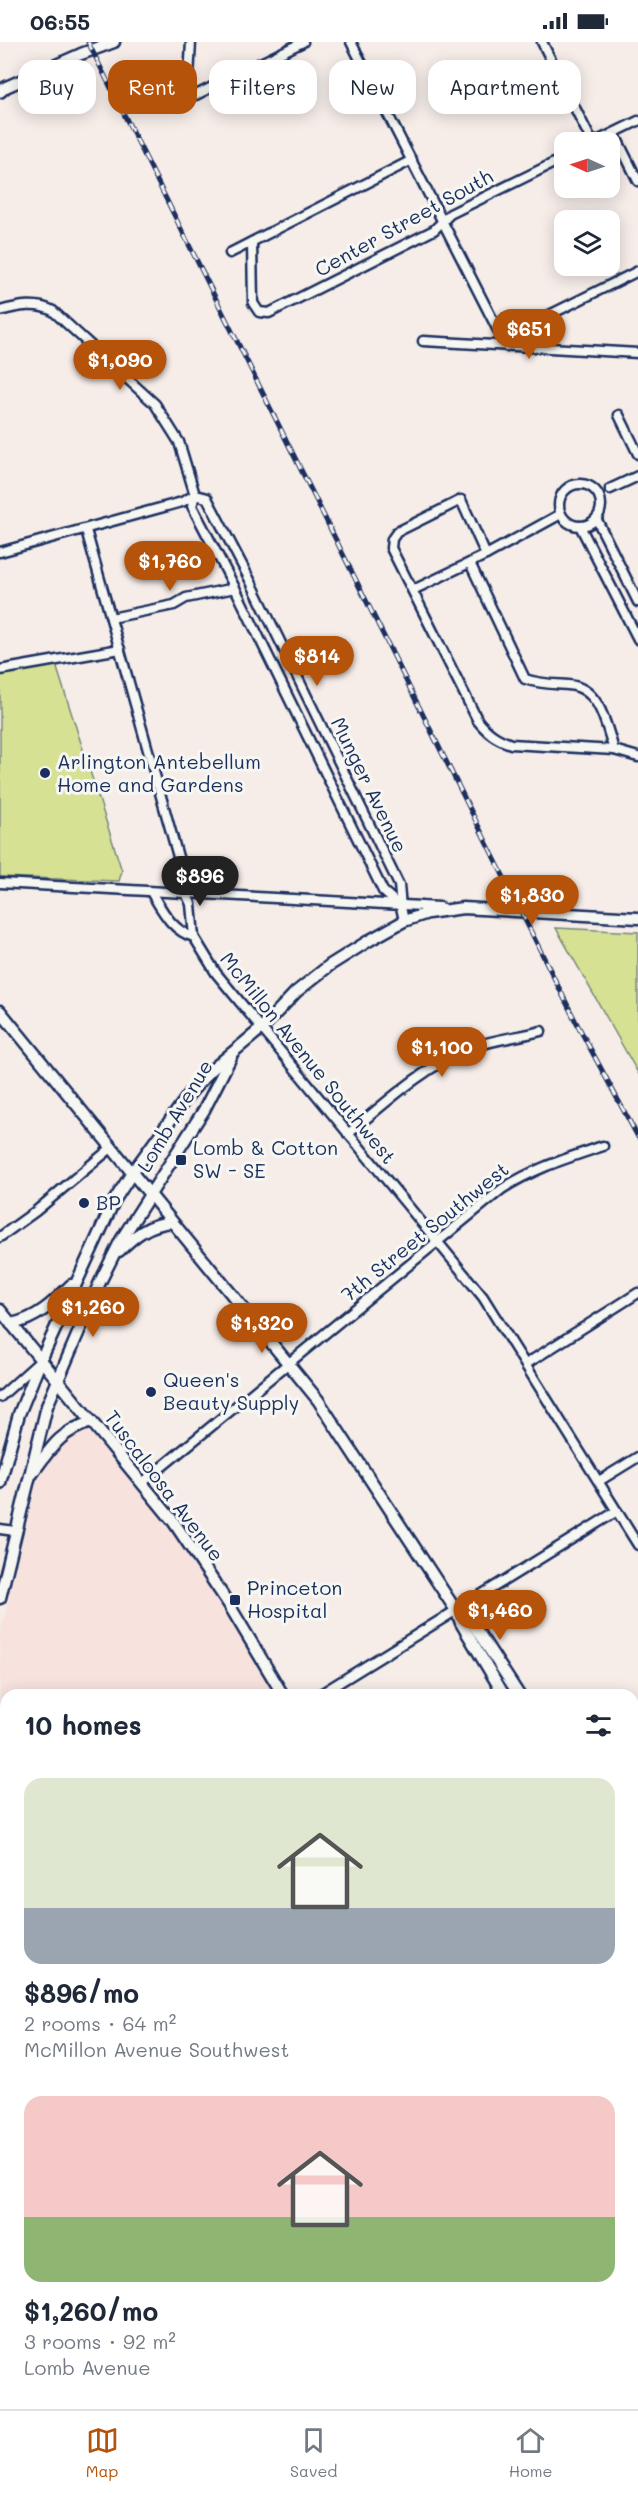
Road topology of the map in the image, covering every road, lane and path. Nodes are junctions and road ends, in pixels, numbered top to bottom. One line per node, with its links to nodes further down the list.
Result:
1 (114, 42): 6 (main road)
2 (191, 42): 3 (street)
3 (303, 42)
4 (351, 42): 11 (street)
5 (542, 42): 8 (street)
6 (0, 92)
7 (638, 121): 9 (street)
8 (588, 132)
9 (616, 132)
10 (620, 145): 13 (street)
11 (412, 160): 14 (street); 15 (street)
12 (554, 163): 14 (street, Center Street South)
13 (638, 182)
14 (442, 223): 15 (street, Center Street South); 20 (street)
15 (252, 242): 16 (street)
16 (230, 253)
17 (638, 270): 20 (street)
18 (0, 311): 27 (street, Munger Avenue)
19 (423, 341): 20 (street)
20 (506, 346): 21 (street)
21 (638, 353)
22 (619, 415): 23 (street)
23 (638, 454)
24 (638, 476): 25 (street)
25 (610, 489): 26 (street); 28 (street)
26 (595, 490): 28 (street); 29 (street)
27 (195, 495): 32 (street); 36 (street, Munger Avenue); 40 (street, Munger Avenue)
28 (601, 501): 30 (street)
29 (561, 514): 31 (street); 34 (street)
30 (597, 520): 31 (street); 38 (street)
31 (580, 526): 42 (street)
32 (86, 530): 33 (street); 39 (street, McMillon Avenue Southwest)
33 (0, 552)
34 (486, 555): 35 (street); 37 (street)
35 (470, 563): 37 (street); 45 (street)
36 (235, 588): 39 (street); 41 (street, Munger Avenue)
37 (413, 590): 45 (street)
38 (638, 602)
39 (111, 618): 43 (street, McMillon Avenue Southwest)
40 (273, 628): 41 (street); 47 (street, Munger Avenue)
41 (258, 636): 48 (street, Munger Avenue)
42 (638, 639)
43 (120, 649): 44 (street); 51 (street, McMillon Avenue Southwest)
44 (0, 670)
45 (614, 750): 46 (street)
46 (638, 757)
47 (340, 764): 48 (street); 52 (street, Munger Avenue)
48 (325, 772): 52 (street, Munger Avenue)
49 (0, 884): 50 (street)
50 (151, 891): 51 (street); 56 (street)
51 (186, 893): 52 (street); 56 (street, McMillon Avenue Southwest)
52 (400, 907): 53 (street); 55 (street, Munger Avenue)
53 (463, 908): 54 (main road, Lomb Avenue); 55 (main road, Lomb Avenue)
54 (638, 918)
55 (404, 921): 58 (main road, Lomb Avenue)
56 (194, 937): 58 (street, McMillon Avenue Southwest)
57 (0, 1011): 63 (main road)
58 (262, 1028): 60 (main road, Lomb Avenue); 61 (street, McMillon Avenue Southwest)
59 (541, 1031): 61 (street)
60 (232, 1054): 64 (main road, Lomb Avenue); 65 (main road, Lomb Avenue)
61 (348, 1134): 68 (street, McMillon Avenue Southwest)
62 (603, 1146): 68 (street, 7th Street Southwest)
63 (111, 1148): 64 (main road); 67 (street)
64 (132, 1173): 65 (main road); 70 (main road, Lomb Avenue)
65 (149, 1194): 66 (main road); 69 (main road, Lomb Avenue)
66 (172, 1222): 69 (main road); 75 (main road)
67 (0, 1238)
68 (438, 1240): 75 (street, 7th Street Southwest); 76 (street, McMillon Avenue Southwest)
69 (112, 1257): 77 (main road, Lomb Avenue)
70 (76, 1281): 73 (main road); 74 (main road, Lomb Avenue)
71 (638, 1293): 76 (street)
72 (0, 1310): 73 (main road, Tuscaloosa Avenue)
73 (11, 1324): 74 (main road, Tuscaloosa Avenue)
74 (41, 1360): 77 (main road, Tuscaloosa Avenue); 78 (street); 81 (main road, Lomb Avenue)
75 (289, 1364): 86 (street, 7th Street Southwest); 92 (main road)
76 (526, 1364): 84 (street, McMillon Avenue Southwest)
77 (56, 1380): 79 (main road, Tuscaloosa Avenue); 83 (main road, Lomb Avenue)
78 (0, 1397)
79 (92, 1422): 83 (main road); 86 (main road, Tuscaloosa Avenue)
80 (638, 1457): 84 (street)
81 (7, 1459): 82 (main road); 85 (main road, Lomb Avenue)
82 (0, 1473)
83 (28, 1479): 89 (main road, Lomb Avenue)
84 (599, 1481): 87 (street, McMillon Avenue Southwest)
85 (0, 1483)
86 (142, 1483): 93 (main road, Tuscaloosa Avenue)
87 (617, 1511): 90 (street, McMillon Avenue Southwest); 92 (street)
88 (0, 1528): 89 (street)
89 (15, 1531): 91 (main road, Lomb Avenue)
90 (638, 1545)
91 (0, 1598)
92 (457, 1611): 94 (street); 95 (main road); 96 (main road)
93 (279, 1689)
94 (329, 1689)
95 (500, 1689)
96 (515, 1689)

